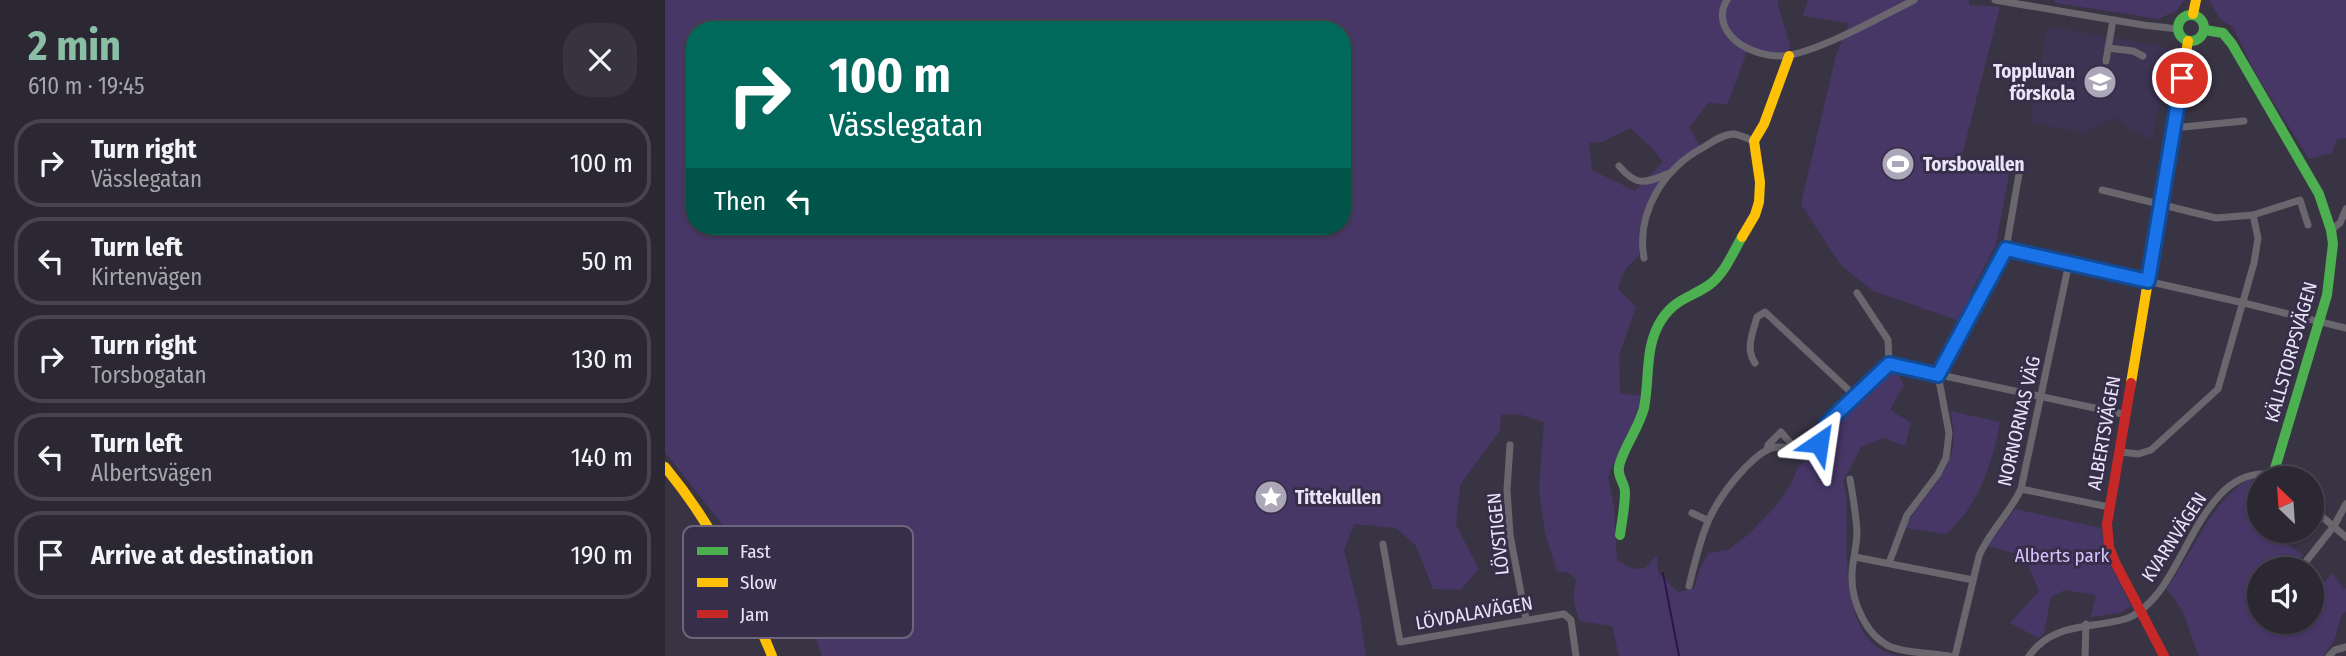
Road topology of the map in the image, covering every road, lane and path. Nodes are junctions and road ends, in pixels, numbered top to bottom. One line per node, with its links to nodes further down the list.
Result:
1 (1727, 0): 12 (street)
2 (1914, 0): 12 (street)
3 (1995, 0): 5 (street)
4 (2196, 0): 6 (street)
5 (2047, 4): 7 (street)
6 (2193, 14): 8 (street); 9 (street)
7 (2113, 20): 8 (street); 11 (street)
8 (2178, 29): 10 (street)
9 (2205, 30): 10 (street); 26 (street, KÄLLSTORPSVÄGEN)
10 (2188, 41): 16 (street, ALBERTSVÄGEN)
11 (2108, 48): 13 (street); 14 (street)
12 (1789, 56): 17 (street)
13 (2143, 56)
14 (2106, 61)
15 (2245, 121): 16 (street)
16 (2173, 128): 22 (street, ALBERTSVÄGEN)
17 (1754, 141): 20 (street); 57 (street)
18 (1619, 166): 20 (street)
19 (2020, 169): 27 (street)
20 (1671, 172): 28 (street)
21 (2102, 190): 22 (street)
22 (2160, 204): 24 (street); 30 (street, ALBERTSVÄGEN)
23 (2346, 209): 26 (street)
24 (2253, 215): 25 (street); 32 (street)
25 (2308, 225)
26 (2331, 230): 33 (street, KÄLLSTORPSVÄGEN)
27 (2006, 249): 29 (street); 37 (street)
28 (1644, 258)
29 (2069, 263): 30 (street); 39 (street, NORNORNAS VÄG)
30 (2148, 281): 32 (street); 40 (street, ALBERTSVÄGEN)
31 (1857, 293): 36 (street)
32 (2244, 303): 33 (street); 44 (street)
33 (2320, 321): 34 (street); 45 (street, KÄLLSTORPSVÄGEN)
34 (2346, 328)
35 (1755, 363): 38 (street)
36 (1889, 364): 37 (street); 38 (street)
37 (1938, 375): 39 (street); 62 (street)
38 (1855, 396): 42 (street)
39 (2041, 397): 40 (street); 49 (street, NORNORNAS VÄG)
40 (2127, 415): 44 (street, ALBERTSVÄGEN)
41 (1510, 445): 66 (street, LÖVSTIGEN)
42 (1794, 447): 43 (street); 43 (street)
43 (1767, 450): 54 (street)
44 (2121, 452): 51 (street, ALBERTSVÄGEN)
45 (2278, 466)
46 (665, 467): 55 (street)
47 (2247, 476): 65 (street, KVARNVÄGEN)
48 (1850, 479): 60 (street)
49 (2021, 489): 51 (street); 63 (street, NORNORNAS VÄG)
50 (2346, 504): 56 (street)
51 (2109, 507): 65 (street, ALBERTSVÄGEN)
52 (1692, 513): 54 (street)
53 (2324, 518): 56 (street)
54 (1707, 520): 64 (street)
55 (710, 526)
56 (2334, 526): 58 (street); 61 (street)
57 (1620, 535)
58 (2346, 537)
59 (1383, 544): 66 (street, LÖVDALAVÄGEN)
60 (1855, 557): 62 (street); 72 (street)
61 (2309, 557)
62 (1889, 563): 63 (street)
63 (1973, 580): 73 (street, NORNORNAS VÄG)
64 (1689, 586)
65 (2141, 610): 67 (street, KVARNVÄGEN); 76 (street, ALBERTSVÄGEN)
66 (1526, 619): 71 (street, LÖVDALAVÄGEN)
67 (2086, 624): 74 (street, KVARNVÄGEN); 75 (street)
68 (764, 638): 70 (street)
69 (2346, 647): 77 (street)
70 (772, 656)
71 (1576, 656)
72 (1949, 656)
73 (1955, 656)
74 (2029, 656)
75 (2085, 656)
76 (2164, 656)
77 (2329, 656)

